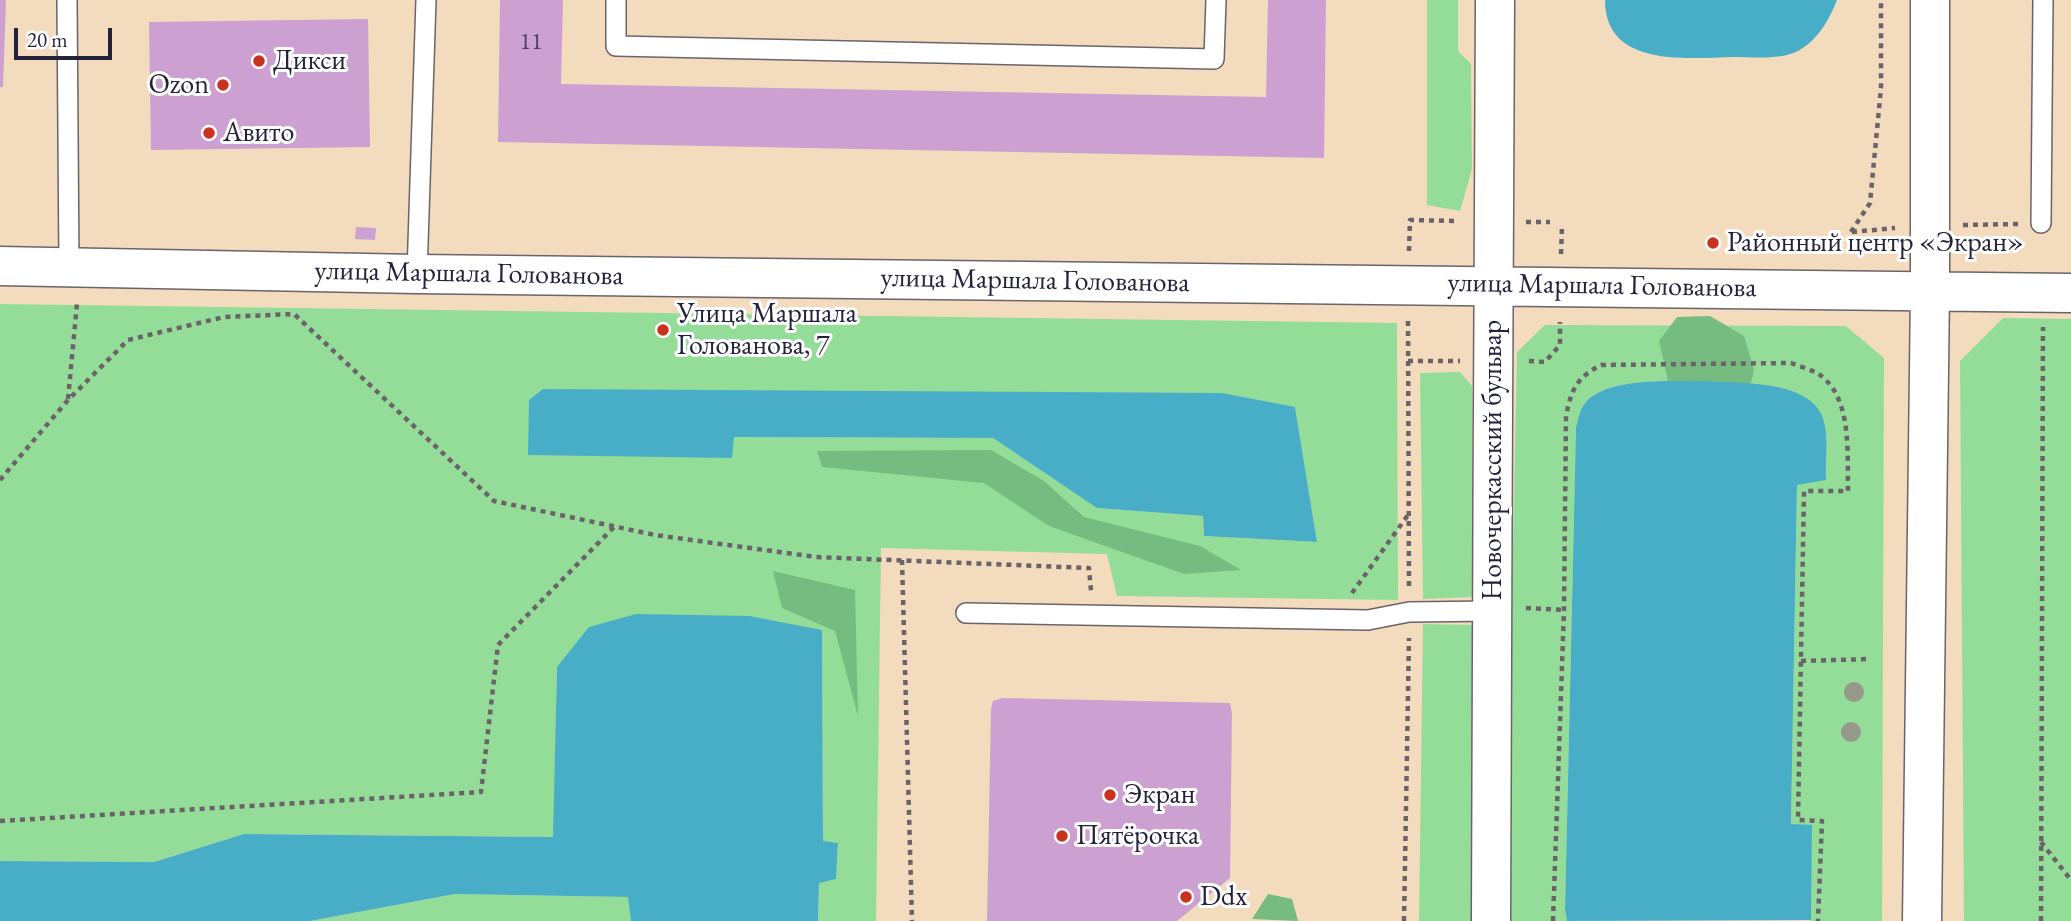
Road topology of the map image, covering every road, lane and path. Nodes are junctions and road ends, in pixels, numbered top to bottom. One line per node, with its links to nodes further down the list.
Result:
1 (68, 0): 18 (lane)
2 (426, 0): 19 (lane)
3 (616, 0): 4 (lane)
4 (1216, 0)
5 (1495, 0): 20 (street, Новочеркасский бульвар)
6 (1881, 0): 14 (path)
7 (1930, 0): 21 (street)
8 (2043, 0): 12 (lane)
9 (1458, 221): 15 (path)
10 (1523, 222): 11 (path)
11 (1550, 222)
12 (2041, 223)
13 (1562, 227): 16 (path)
14 (1851, 232)
15 (1409, 251)
16 (1562, 254)
17 (0, 266): 18 (street, улица Маршала Голованова)
18 (75, 267): 19 (street, улица Маршала Голованова); 28 (path)
19 (417, 274): 20 (street, улица Маршала Голованова)
20 (1492, 285): 21 (street, улица Маршала Голованова); 33 (street, Новочеркасский бульвар)
21 (1930, 291): 22 (street, улица Маршала Голованова); 48 (street)
22 (2071, 293)
23 (1560, 318): 27 (path)
24 (1408, 321): 26 (path)
25 (2043, 322): 41 (path)
26 (1461, 361)
27 (1525, 361)
28 (68, 400): 29 (path); 31 (path)
29 (0, 480)
30 (1409, 515): 36 (path)
31 (615, 526): 32 (path); 39 (path)
32 (902, 560): 35 (path); 43 (path)
33 (1494, 611): 36 (lane); 45 (street, Новочеркасский бульвар)
34 (965, 613): 35 (lane)
35 (1092, 616): 36 (lane)
36 (1333, 619)
37 (1869, 659): 38 (path)
38 (1801, 661): 46 (path); 47 (path)
39 (0, 821)
40 (1406, 833): 44 (path)
41 (2040, 841): 42 (path); 49 (path)
42 (2071, 880)
43 (912, 921)
44 (1404, 921)
45 (1491, 921)
46 (1553, 921)
47 (1818, 921)
48 (1922, 921)
49 (2040, 921)

